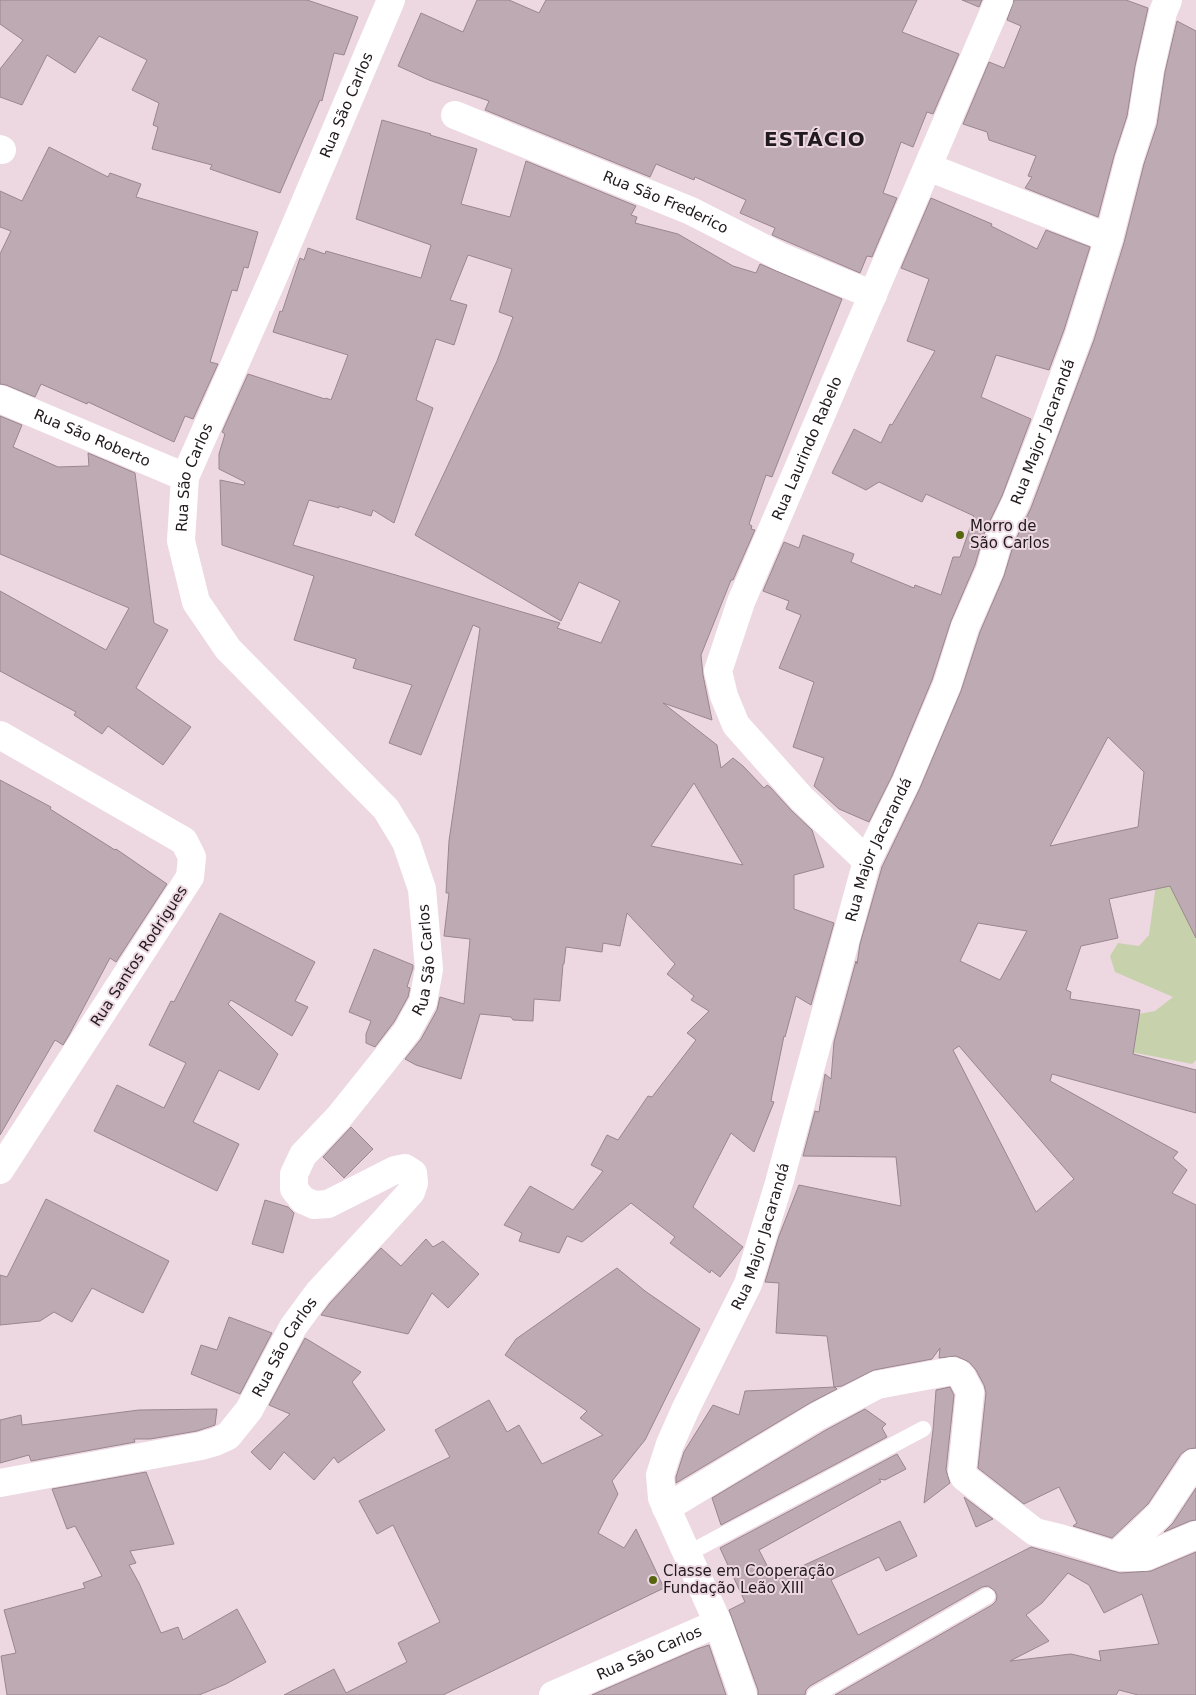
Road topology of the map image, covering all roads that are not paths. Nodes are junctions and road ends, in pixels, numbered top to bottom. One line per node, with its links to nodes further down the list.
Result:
1 (391, 0): 9 (street, Rua São Carlos)
2 (1000, 0): 5 (street, Rua Laurindo Rabelo)
3 (1168, 0): 6 (street, Rua Major Jacarandá)
4 (456, 115): 7 (street, Rua São Frederico)
5 (928, 167): 6 (street); 7 (street, Rua Laurindo Rabelo)
6 (1109, 238): 11 (street, Rua Major Jacarandá)
7 (873, 294): 11 (street, Rua Laurindo Rabelo)
8 (0, 399): 9 (street, Rua São Roberto)
9 (185, 477): 15 (street, Rua São Carlos)
10 (0, 735): 12 (street, Rua Santos Rodrigues)
11 (867, 862): 16 (street, Rua Major Jacarandá)
12 (0, 1170)
13 (923, 1429): 18 (lane)
14 (1194, 1463): 19 (street)
15 (0, 1483)
16 (666, 1508): 18 (street, Rua Major Jacarandá); 19 (street)
17 (1196, 1535): 19 (street)
18 (687, 1554): 21 (street, Rua Major Jacarandá)
19 (1116, 1556)
20 (987, 1596): 24 (lane)
21 (718, 1623): 22 (street, Rua São Carlos); 23 (street, Rua Major Jacarandá)
22 (553, 1695)
23 (742, 1695)
24 (815, 1695)

